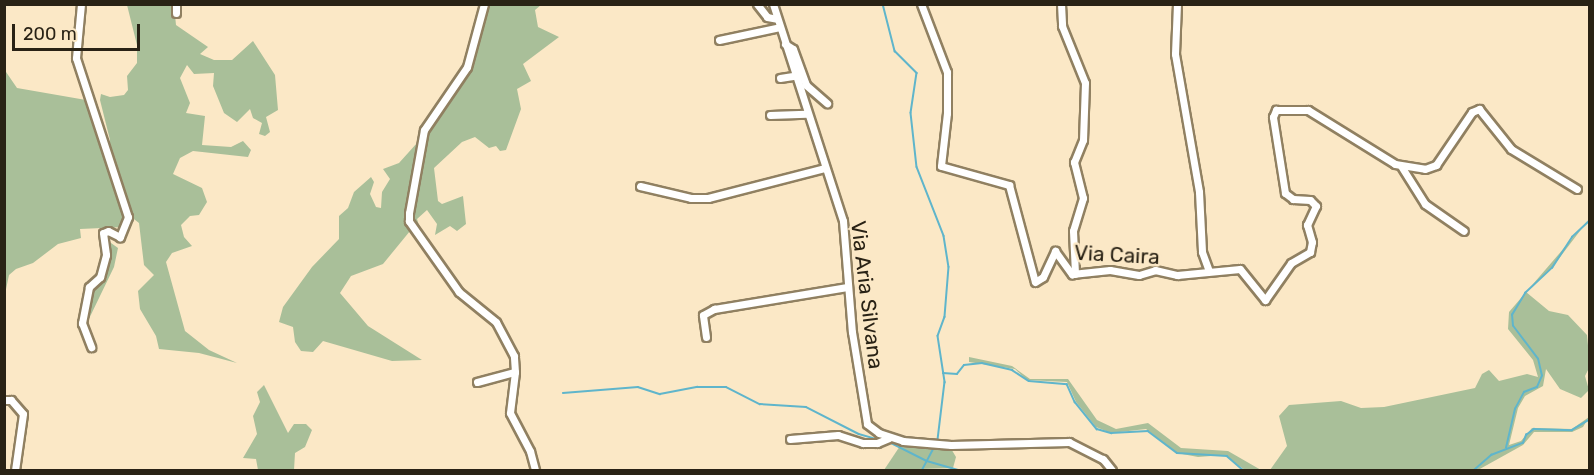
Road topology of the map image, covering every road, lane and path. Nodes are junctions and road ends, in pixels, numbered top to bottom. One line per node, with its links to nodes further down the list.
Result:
1 (81, 4): 25 (street)
2 (484, 4): 26 (street)
3 (757, 4): 8 (street)
4 (773, 4): 8 (street, Via Aria Silvana)
5 (921, 4): 22 (street, Via Caira)
6 (1061, 4): 22 (street)
7 (1177, 4): 21 (street)
8 (778, 23): 9 (street); 10 (street, Via Aria Silvana)
9 (719, 40)
10 (785, 44): 11 (street, Via Aria Silvana); 13 (street, Via Aria Silvana)
11 (793, 75): 12 (street); 14 (street, Via Aria Silvana)
12 (780, 78)
13 (827, 103)
14 (806, 114): 15 (street); 17 (street, Via Aria Silvana)
15 (770, 115)
16 (1401, 166): 19 (street, Via Caira); 20 (street, Via Caira); 21 (street, Via Caira)
17 (825, 168): 18 (street); 23 (street, Via Aria Silvana)
18 (640, 186)
19 (1577, 189)
20 (1464, 231)
21 (1209, 272): 22 (street, Via Caira)
22 (1075, 274)
23 (848, 287): 24 (street); 29 (street, Via Aria Silvana)
24 (706, 337)
25 (91, 347)
26 (515, 372): 27 (street); 32 (street)
27 (477, 382)
28 (4, 400): 31 (street)
29 (889, 438): 30 (street, Via Aria Silvana); 33 (street, Via Aria Silvana)
30 (790, 439)
31 (15, 471)
32 (535, 471)
33 (1112, 471)

